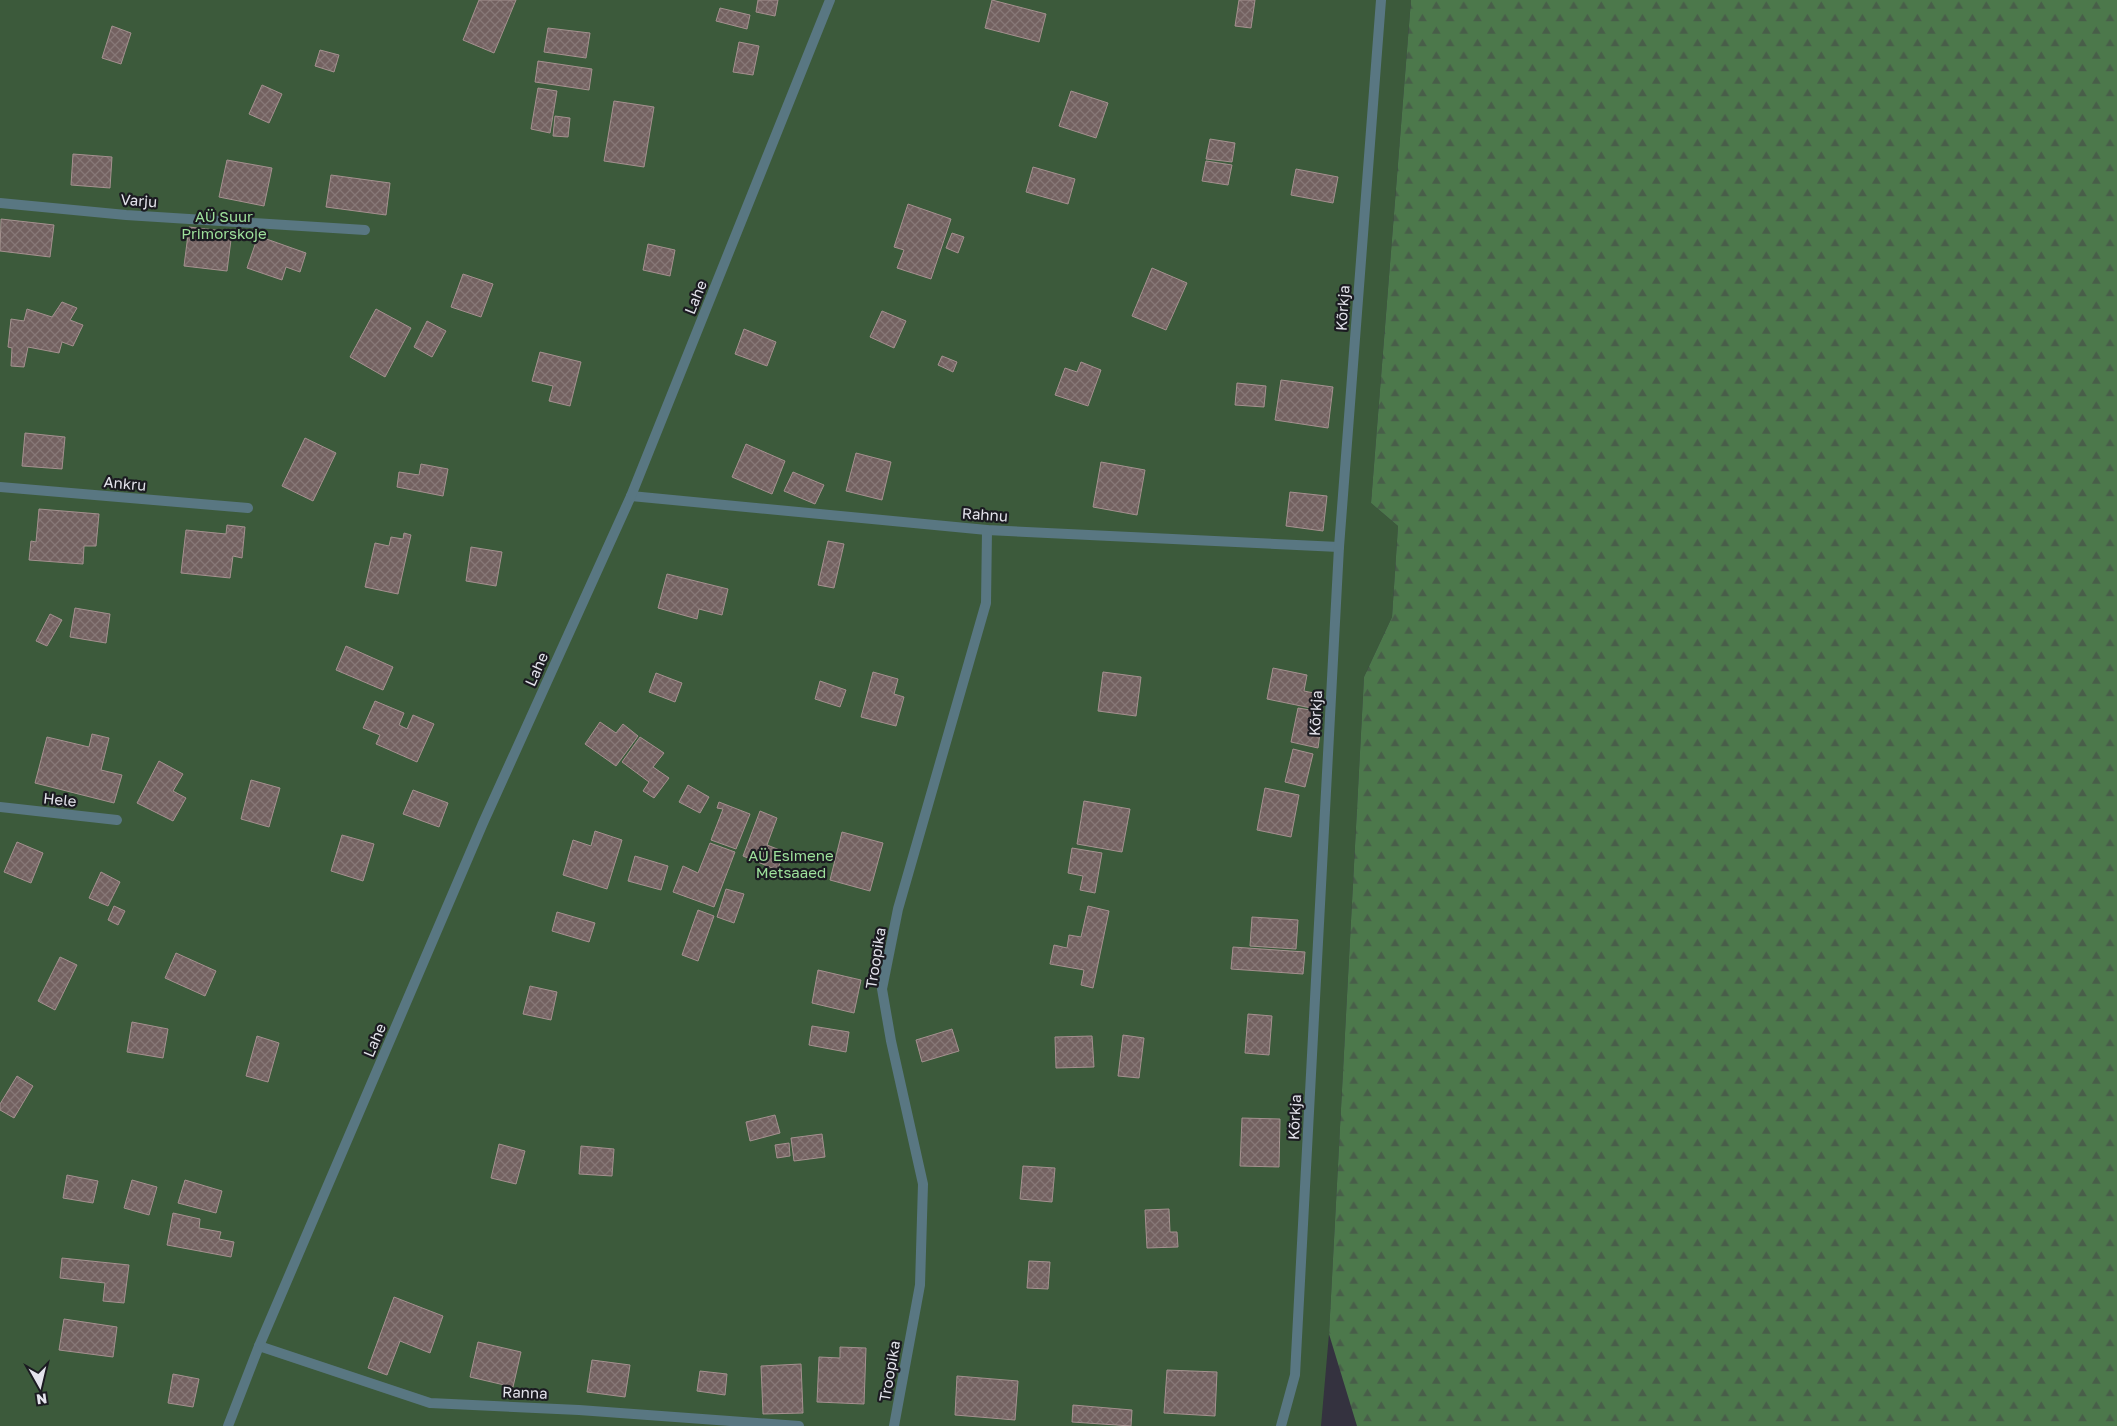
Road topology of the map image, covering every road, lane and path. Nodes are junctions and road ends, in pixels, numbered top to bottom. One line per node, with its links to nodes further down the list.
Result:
1 (830, 0): 6 (street, Lahe)
2 (1381, 0): 9 (street, Kõrkja)
3 (0, 203): 4 (street, Varju)
4 (365, 230)
5 (0, 487): 7 (street, Ankru)
6 (631, 496): 8 (street, Rahnu); 12 (street, Lahe)
7 (248, 508)
8 (987, 530): 9 (street, Rahnu); 15 (street, Troopika)
9 (1339, 546): 16 (street, Kõrkja)
10 (0, 807): 11 (street, Hele)
11 (116, 820)
12 (259, 1346): 13 (street, Lahe); 14 (street, Ranna)
13 (228, 1426)
14 (799, 1426)
15 (894, 1426)
16 (1281, 1426)

